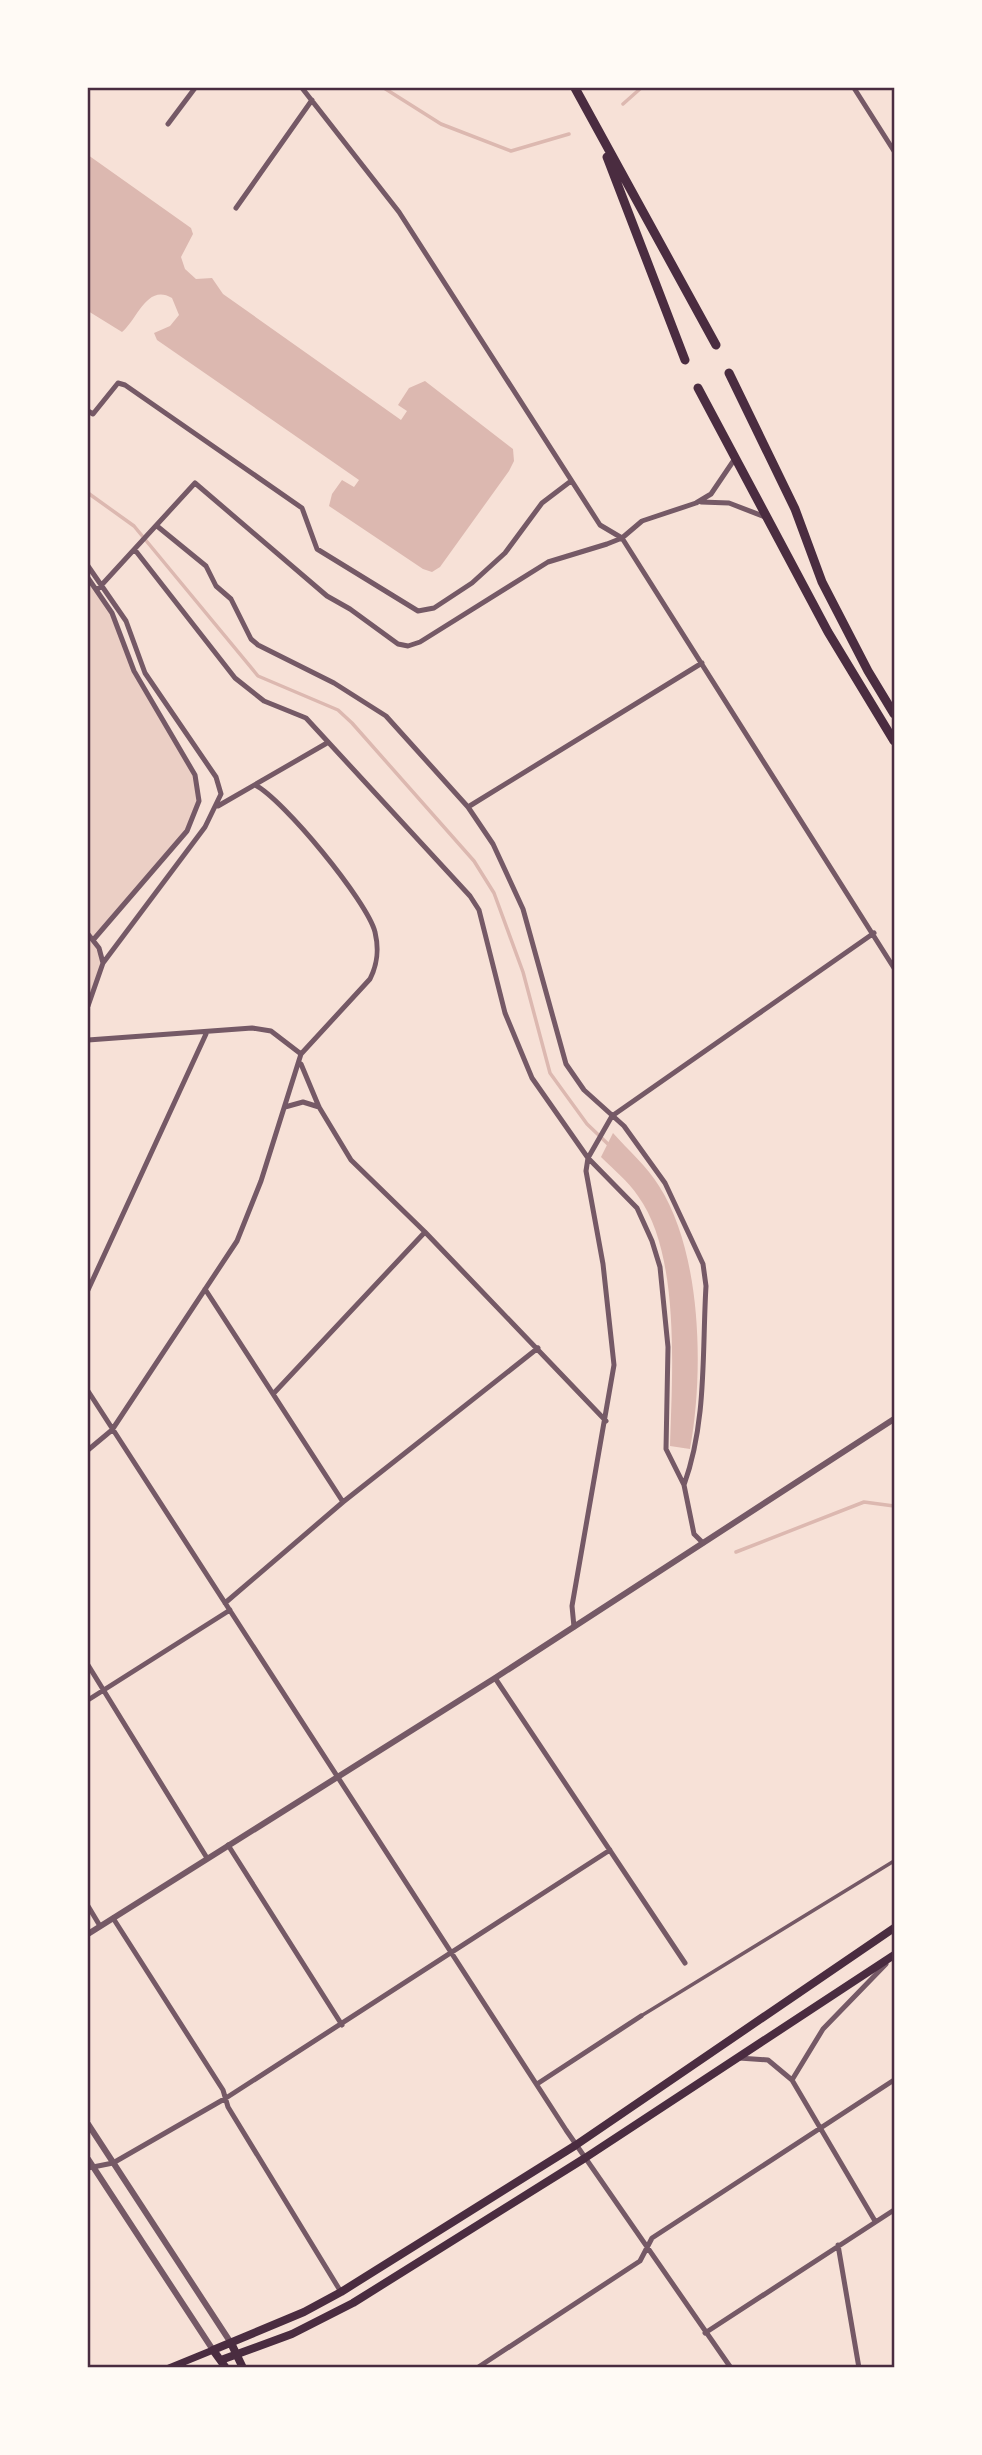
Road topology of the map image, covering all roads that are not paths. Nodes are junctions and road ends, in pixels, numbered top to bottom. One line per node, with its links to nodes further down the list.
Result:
1 (195, 88): 6 (street)
2 (302, 88): 5 (street)
3 (575, 88): 7 (highway)
4 (854, 88): 8 (street)
5 (312, 100): 9 (street); 16 (street)
6 (168, 124)
7 (603, 142): 10 (highway); 11 (highway)
8 (894, 151)
9 (236, 208)
10 (716, 345)
11 (685, 360)
12 (729, 373): 27 (highway)
13 (698, 388): 15 (highway)
14 (88, 411): 16 (street)
15 (734, 460): 17 (street); 18 (highway)
16 (571, 481): 20 (street)
17 (696, 503): 18 (street); 20 (street)
18 (768, 518): 28 (highway)
19 (157, 526): 20 (street); 21 (street); 31 (street)
20 (622, 538): 26 (street)
21 (135, 550): 24 (street); 29 (street)
22 (88, 566): 24 (street)
23 (88, 578): 25 (street)
24 (102, 585): 25 (street); 32 (street)
25 (97, 590): 35 (street)
26 (702, 663): 31 (street); 33 (street)
27 (894, 714)
28 (894, 741)
29 (327, 744): 30 (street); 46 (street)
30 (255, 785): 32 (street); 41 (street)
31 (468, 807): 45 (street)
32 (216, 808): 36 (street)
33 (874, 933): 37 (street); 45 (street)
34 (88, 934): 35 (street)
35 (94, 939): 36 (street)
36 (103, 963): 38 (street)
37 (894, 968)
38 (88, 1006)
39 (206, 1034): 40 (street); 41 (street); 49 (street)
40 (88, 1040)
41 (302, 1054): 42 (street)
42 (301, 1064): 43 (street); 44 (street)
43 (285, 1107): 44 (street); 48 (street)
44 (319, 1107): 47 (street)
45 (612, 1116): 46 (street); 57 (street)
46 (588, 1158): 54 (street); 57 (street)
47 (425, 1232): 50 (street); 52 (street)
48 (205, 1289): 52 (street); 55 (street)
49 (88, 1290)
50 (538, 1348): 54 (street); 58 (street)
51 (88, 1391): 55 (street)
52 (274, 1393): 58 (street)
53 (894, 1419): 59 (street)
54 (606, 1421): 62 (street)
55 (112, 1430): 56 (street); 60 (street)
56 (88, 1450)
57 (684, 1485): 59 (street)
58 (343, 1502): 60 (street)
59 (703, 1543): 62 (street)
60 (225, 1603): 61 (street)
61 (230, 1610): 65 (street); 67 (street)
62 (574, 1627): 64 (street)
63 (88, 1665): 65 (street)
64 (495, 1678): 67 (street); 69 (street)
65 (103, 1690): 66 (street); 70 (street)
66 (88, 1700)
67 (336, 1778): 68 (street); 77 (street)
68 (228, 1845): 70 (street); 81 (street)
69 (610, 1850): 77 (street); 79 (street)
70 (207, 1858): 73 (street)
71 (894, 1861): 80 (street)
72 (88, 1906): 74 (street)
73 (113, 1918): 74 (street); 86 (street)
74 (100, 1926): 76 (street)
75 (894, 1928): 89 (main road)
76 (88, 1934)
77 (451, 1955): 81 (street); 85 (street)
78 (894, 1956): 82 (main road); 83 (street)
79 (685, 1963)
80 (641, 2016): 85 (street)
81 (342, 2025): 86 (street)
82 (736, 2058): 83 (street); 90 (main road)
83 (792, 2080): 88 (street)
84 (894, 2080): 88 (street)
85 (537, 2084): 89 (street)
86 (226, 2098): 92 (street); 98 (street)
87 (88, 2124): 92 (street)
88 (820, 2129): 95 (street); 97 (street)
89 (576, 2145): 90 (street); 98 (main road)
90 (585, 2158): 97 (street); 102 (main road)
91 (88, 2159): 93 (street)
92 (113, 2163): 93 (street); 100 (street)
93 (90, 2167): 101 (street)
94 (894, 2210): 95 (street)
95 (875, 2221): 96 (street)
96 (838, 2245): 99 (street); 109 (street)
97 (647, 2248): 99 (street); 108 (street)
98 (341, 2292): 100 (main road)
99 (705, 2333): 105 (street)
100 (230, 2343): 101 (main road); 102 (main road)
101 (213, 2350): 103 (main road); 104 (main road)
102 (237, 2354): 104 (main road); 107 (main road)
103 (198, 2358): 104 (main road); 106 (main road)
104 (223, 2364)
105 (728, 2366)
106 (170, 2368)
107 (243, 2368)
108 (477, 2368)
109 (859, 2368)

